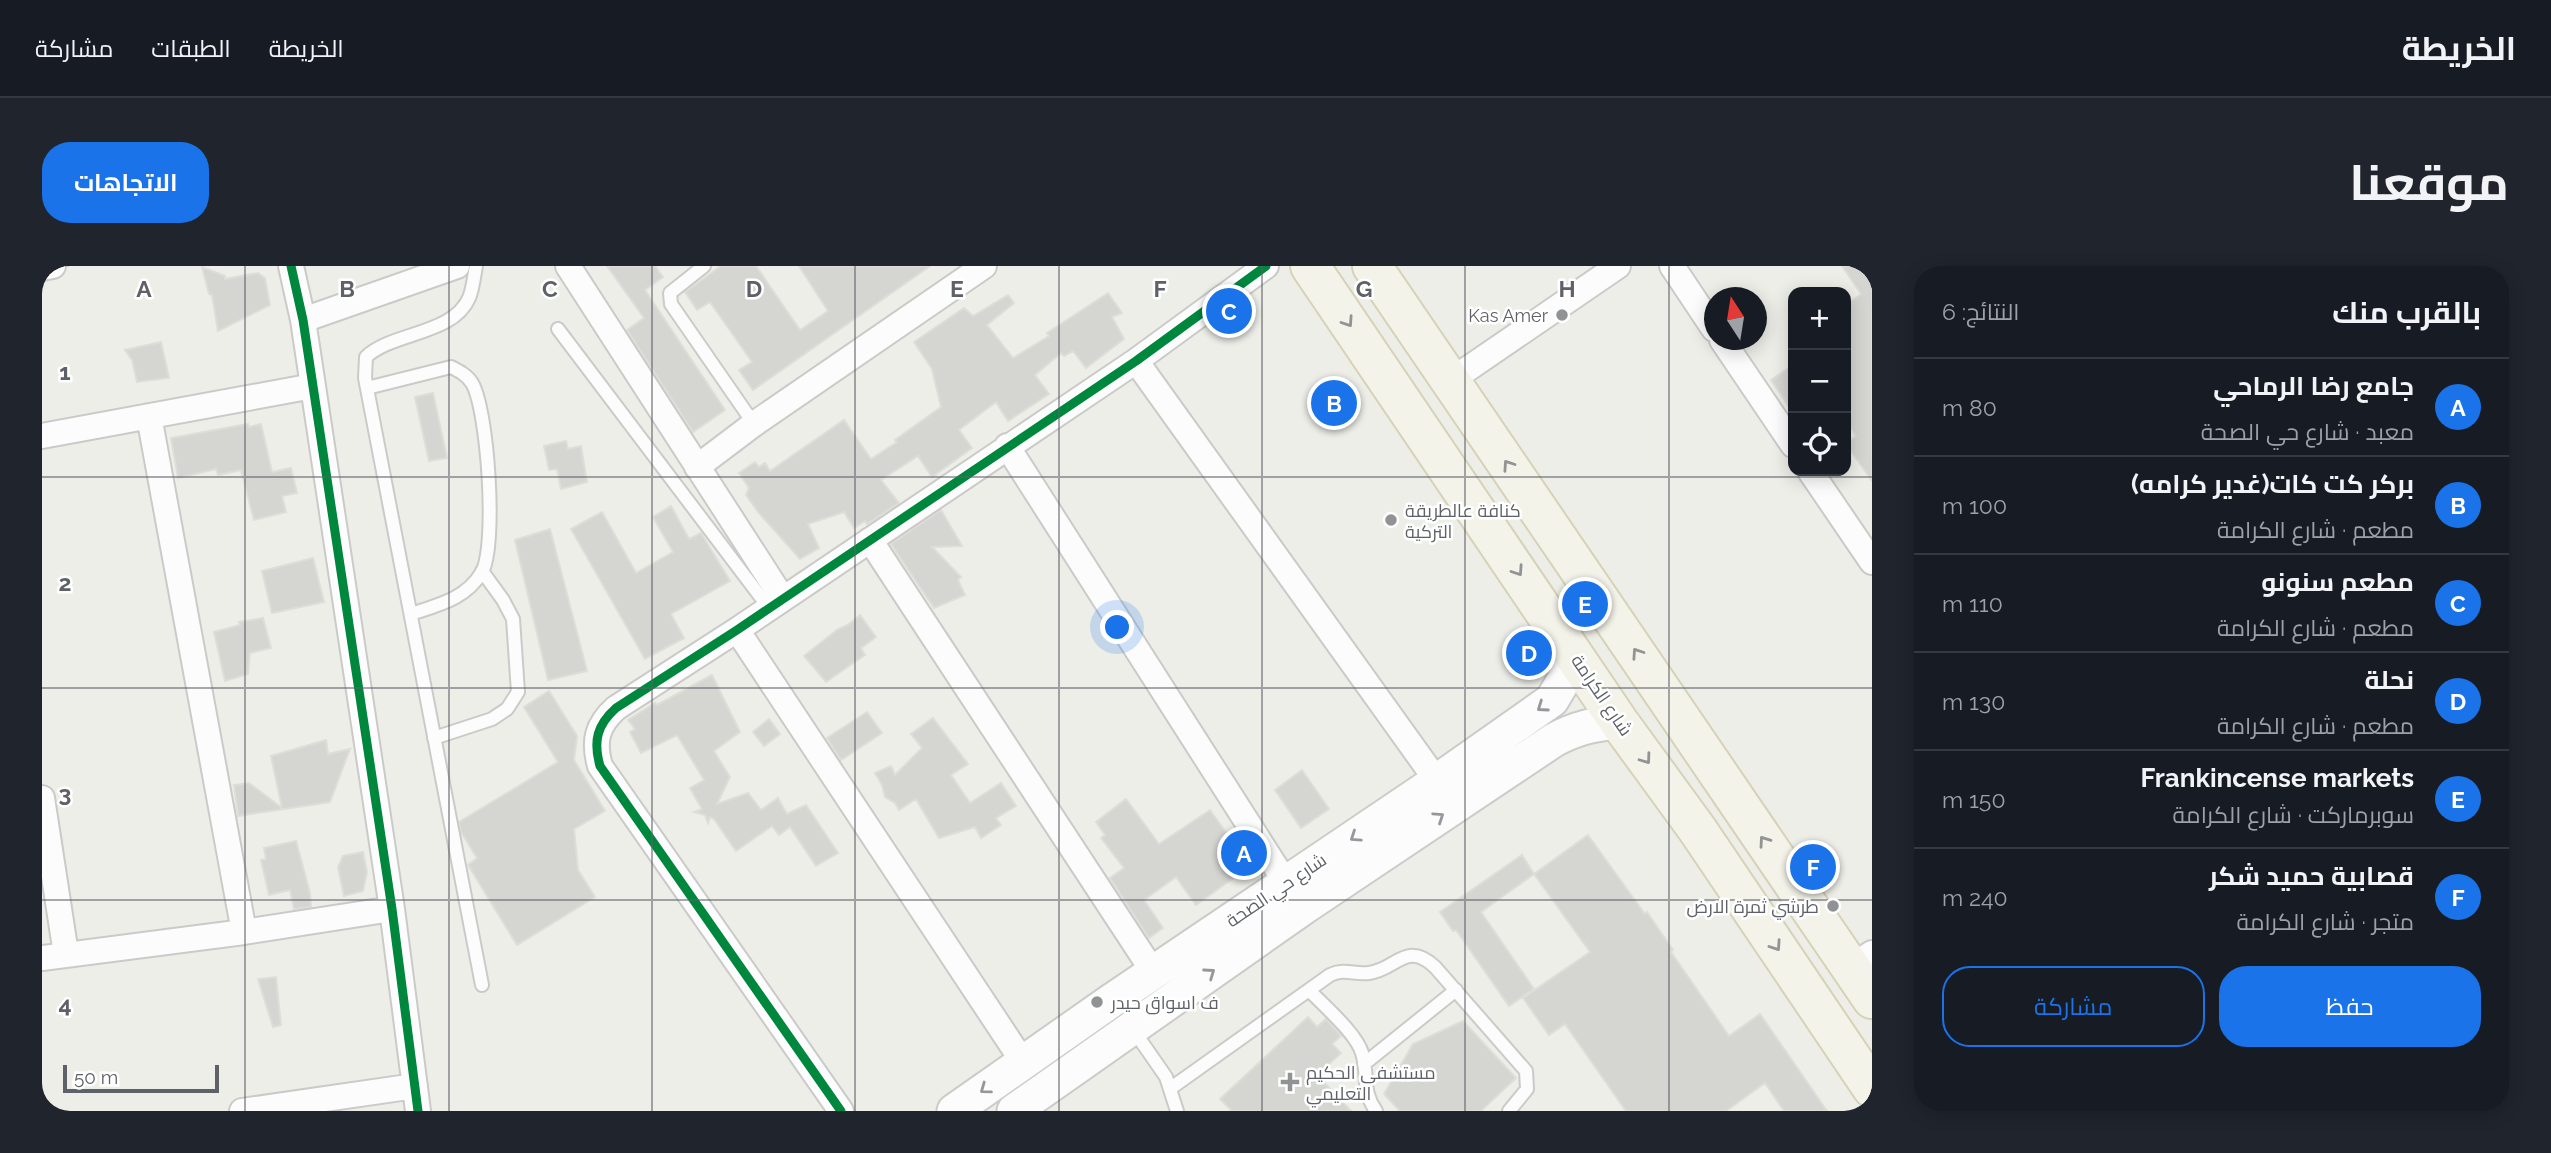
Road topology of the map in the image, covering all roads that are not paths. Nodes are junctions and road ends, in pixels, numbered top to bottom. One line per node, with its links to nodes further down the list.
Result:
1 (53, 266): 13 (street)
2 (291, 266): 15 (street)
3 (457, 266): 15 (street)
4 (476, 266): 21 (lane)
5 (568, 266): 27 (street)
6 (704, 266): 23 (lane)
7 (984, 266): 23 (street)
8 (1266, 266): 18 (street)
9 (1310, 266): 35 (main road, شارع الكرامة, one-way to 35)
10 (1372, 266): 19 (main road)
11 (1618, 266): 19 (street)
12 (1672, 266): 14 (street)
13 (42, 268)
14 (1704, 314)
15 (303, 320): 20 (street)
16 (558, 329): 32 (lane)
17 (1729, 350): 25 (street)
18 (1136, 361): 26 (street); 38 (street)
19 (1450, 381): 44 (main road, one-way to 19)
20 (313, 386): 22 (street); 41 (street)
21 (367, 388): 31 (lane); 33 (lane)
22 (149, 416): 24 (street); 42 (street)
23 (754, 424): 27 (street)
24 (42, 436)
25 (1788, 438)
26 (1007, 446): 29 (street); 40 (street)
27 (697, 467): 32 (street)
28 (1813, 476): 30 (street)
29 (870, 540): 32 (street); 45 (street)
30 (1872, 562)
31 (482, 571): 33 (lane); 37 (lane)
32 (776, 603): 34 (street)
33 (411, 614): 37 (lane)
34 (737, 630): 54 (street); 61 (street)
35 (1570, 648): 36 (main road, شارع الكرامة); 38 (main road, شارع حي الصحة, one-way to 38)
36 (1619, 722): 52 (main road, شارع حي الصحة, one-way to 36); 58 (main road, شارع الكرامة, one-way to 58)
37 (434, 738): 46 (lane)
38 (1437, 782): 40 (main road, شارع حي الصحة, one-way to 40)
39 (42, 798): 43 (street)
40 (1286, 883): 45 (main road, شارع حي الصحة)
41 (392, 909): 42 (street); 56 (street)
42 (244, 932): 43 (street)
43 (54, 956)
44 (1862, 960): 49 (main road)
45 (1154, 972): 50 (main road, شارع حي الصحة)
46 (482, 985)
47 (1309, 990): 48 (lane); 55 (lane); 57 (lane)
48 (1456, 990): 55 (lane); 66 (lane)
49 (1872, 999)
50 (1111, 1001): 51 (main road, شارع حي الصحة); 52 (main road)
51 (1075, 1027): 53 (main road); 54 (main road, شارع حي الصحة)
52 (1132, 1028): 53 (main road, شارع حي الصحة); 57 (lane)
53 (1096, 1052): 63 (main road, شارع حي الصحة)
54 (1023, 1062): 62 (main road, شارع حي الصحة, one-way to 62)
55 (1364, 1064): 65 (lane)
56 (415, 1086): 59 (street); 60 (street)
57 (1171, 1088): 64 (lane)
58 (1872, 1088)
59 (242, 1111)
60 (418, 1111)
61 (841, 1111)
62 (954, 1111)
63 (1014, 1111)
64 (1177, 1111)
65 (1376, 1111)
66 (1509, 1111)

